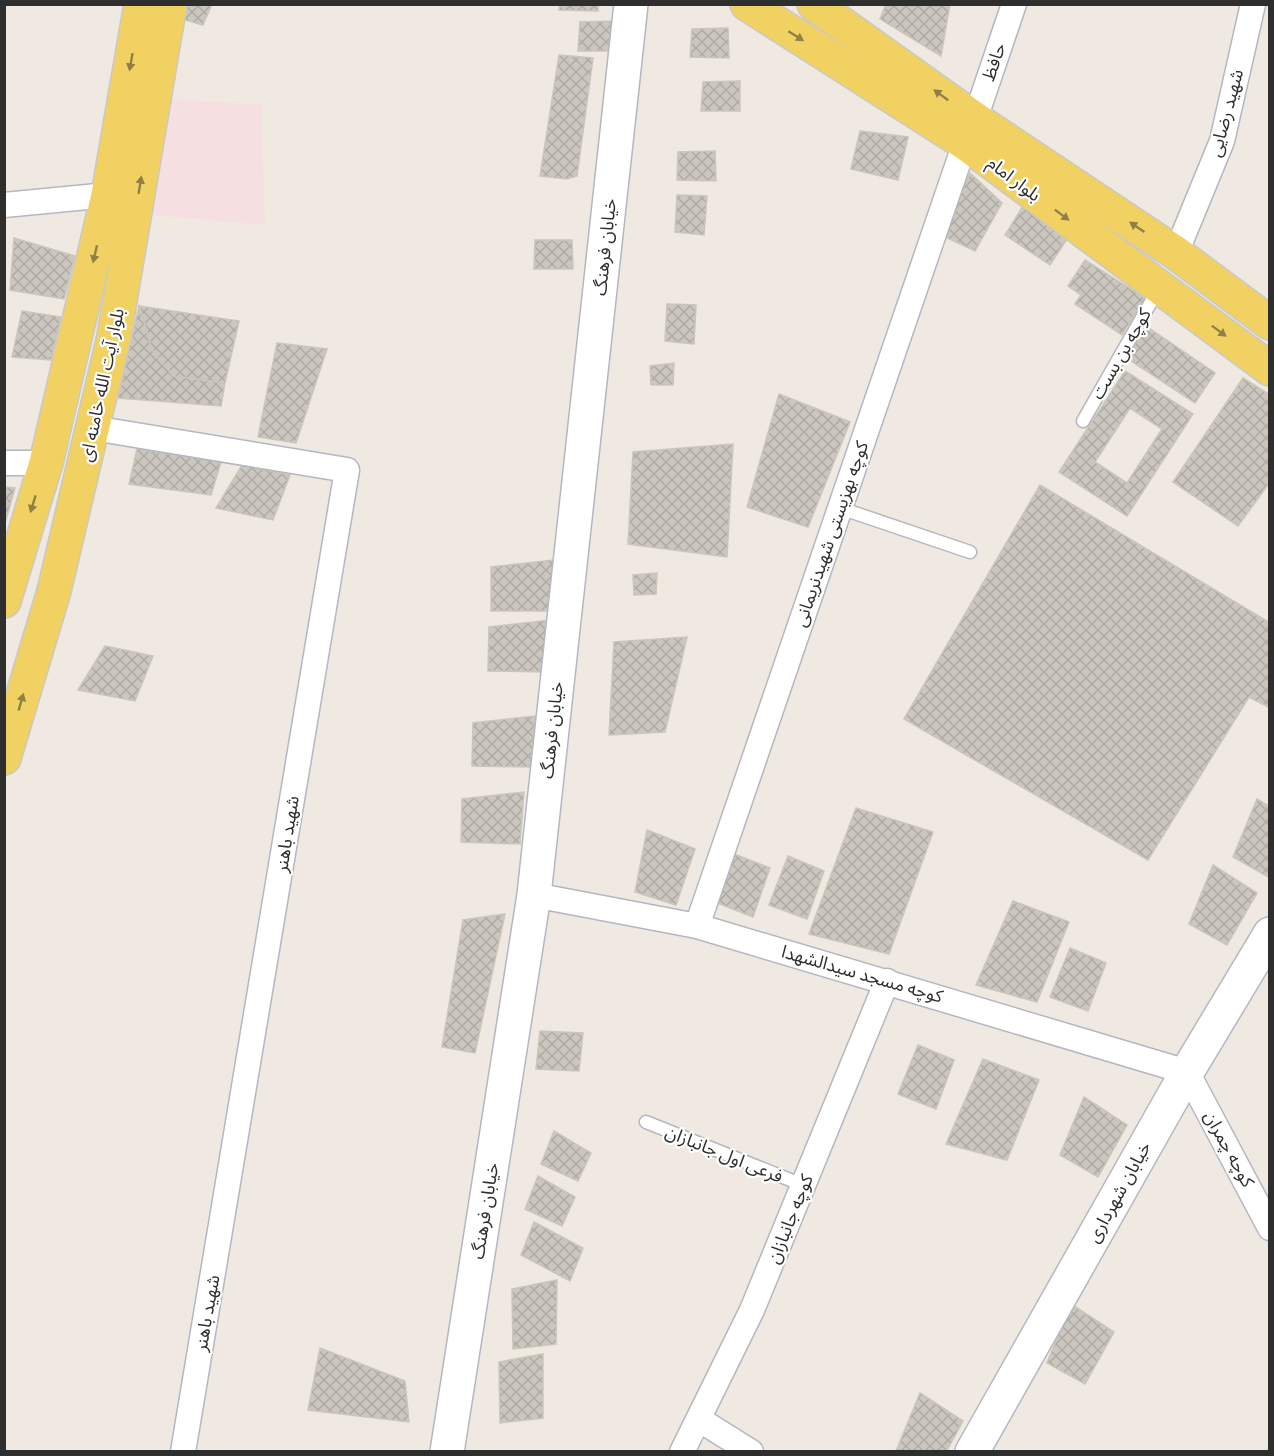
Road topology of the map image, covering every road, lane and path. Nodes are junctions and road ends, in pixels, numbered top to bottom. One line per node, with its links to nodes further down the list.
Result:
1 (141, 4): 9 (main road, بلوار آیت الله خامنه ای, one-way to 9)
2 (170, 4): 16 (main road, بلوار آیت الله خامنه ای, one-way to 2)
3 (631, 4): 23 (main road, خیابان فرهنگ)
4 (747, 4): 8 (main road, بلوار امام, one-way to 8)
5 (814, 4): 8 (main road, بلوار امام, one-way to 5)
6 (1014, 4): 8 (street, حافظ)
7 (1253, 4): 11 (street, شهید رضایی)
8 (970, 131): 11 (main road, بلوار امام, one-way to 8); 12 (main road, بلوار امام, one-way to 12); 19 (street, کوچه بهزیستی شهیدنریمانی)
9 (108, 195): 10 (street); 18 (main road, بلوار آیت الله خامنه ای, one-way to 18)
10 (4, 205)
11 (1176, 253): 13 (main road, بلوار امام)
12 (1159, 287): 14 (main road, بلوار امام, one-way to 14); 15 (lane, کوچه بن بست)
13 (1269, 323)
14 (1269, 369)
15 (1083, 422)
16 (93, 428): 22 (main road, بلوار آیت الله خامنه ای, one-way to 16); 33 (street, شهید باهنر)
17 (4, 463): 18 (street)
18 (46, 463): 21 (main road, بلوار آیت الله خامنه ای, one-way to 21)
19 (840, 508): 20 (lane); 24 (street, کوچه بهزیستی شهیدنریمانی)
20 (969, 552)
21 (4, 601)
22 (4, 758)
23 (534, 895): 24 (street, کوچه مسجد سیدالشهدا); 34 (main road, خیابان فرهنگ)
24 (697, 926): 26 (street, کوچه مسجد سیدالشهدا)
25 (1269, 934): 27 (main road, خیابان شهرداری)
26 (887, 981): 27 (street, کوچه مسجد سیدالشهدا); 29 (street, کوچه جانبازان)
27 (1186, 1072): 30 (street, کوچه چمران); 37 (main road, خیابان شهرداری)
28 (646, 1122): 29 (lane, فرعی اول جانبازان)
29 (803, 1185): 32 (street, کوچه جانبازان)
30 (1262, 1191): 31 (street, کوچه چمران)
31 (1269, 1228)
32 (700, 1420): 35 (street, کوچه جانبازان); 36 (street)
33 (183, 1452)
34 (447, 1452)
35 (682, 1452)
36 (751, 1452)
37 (972, 1452)

